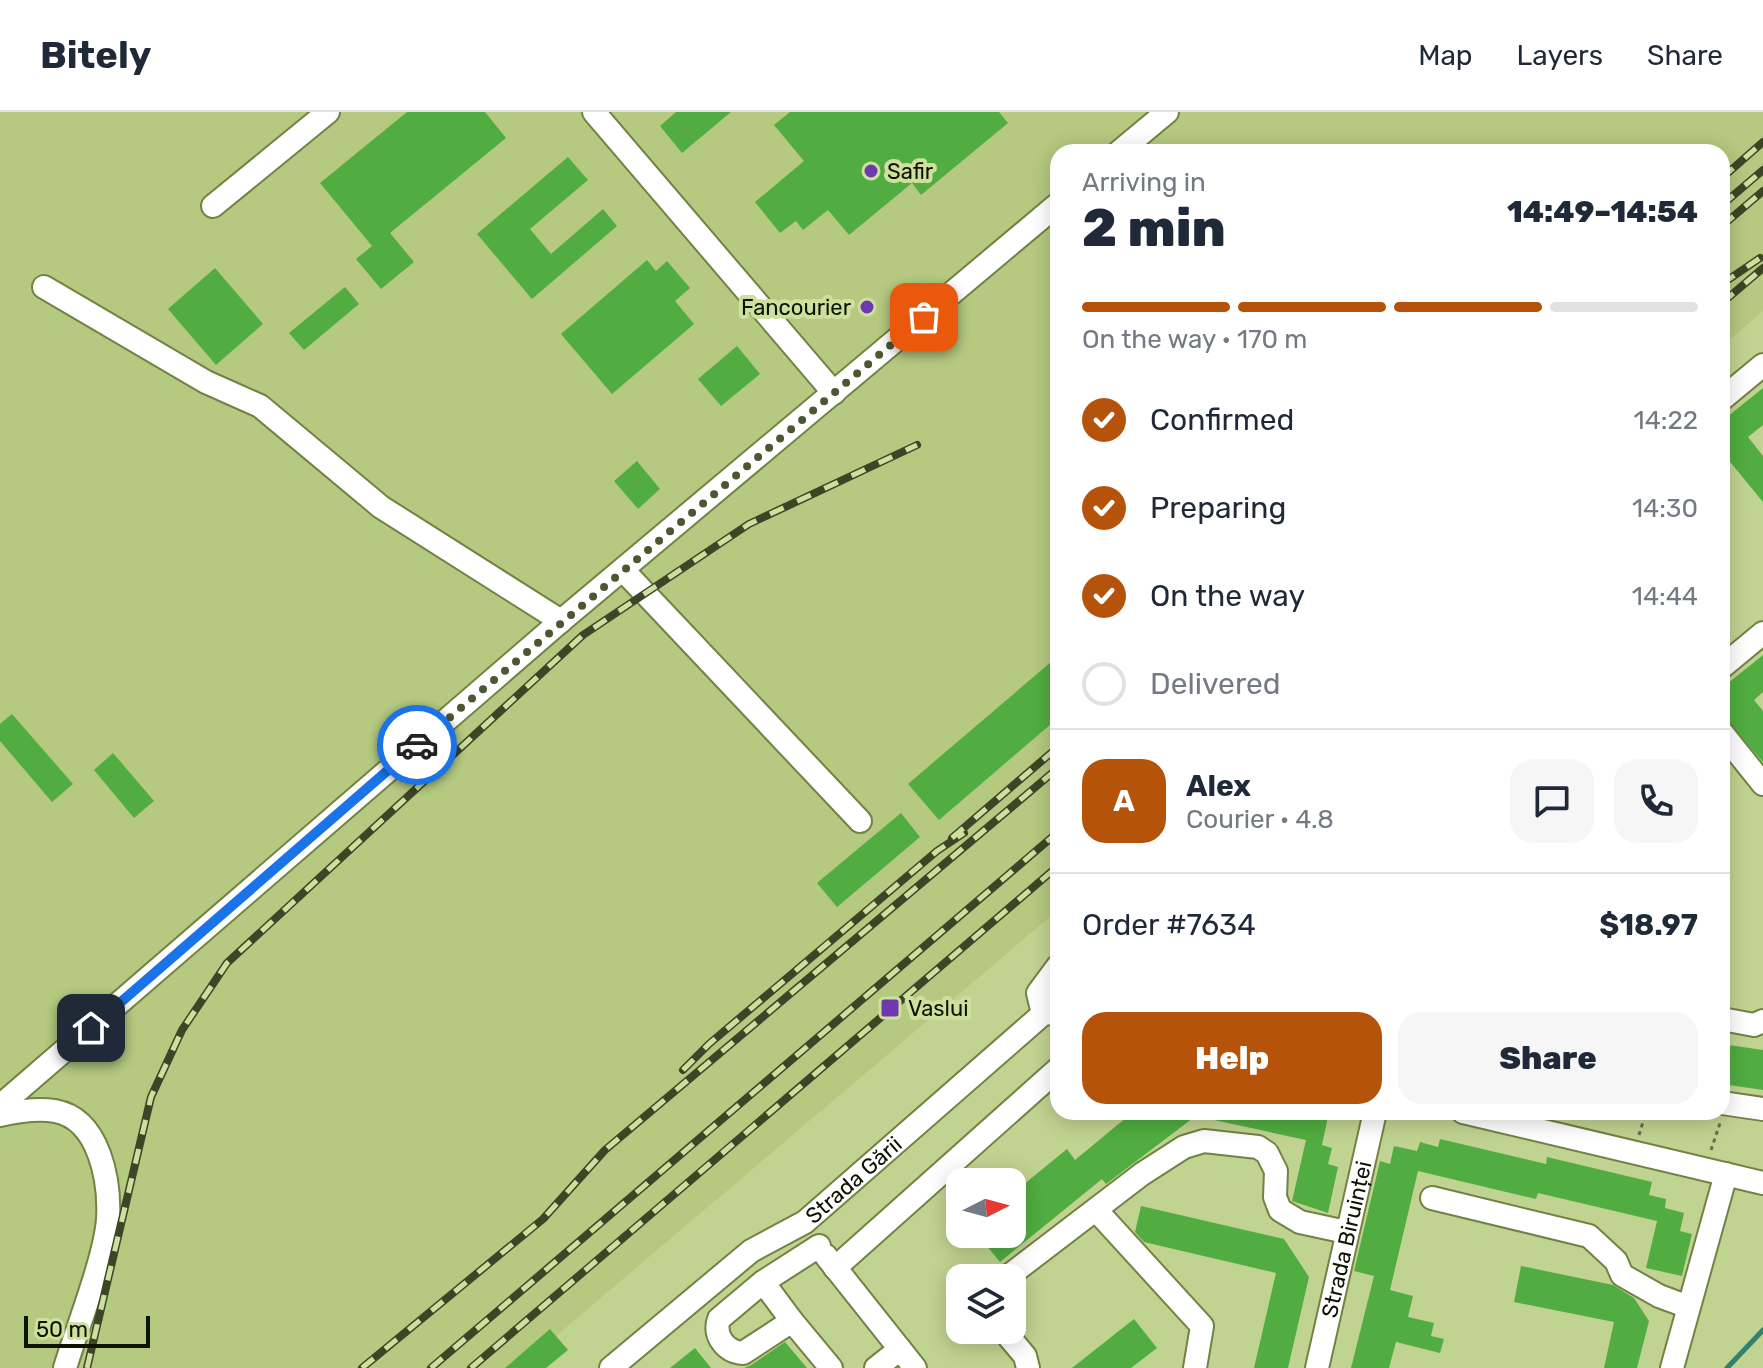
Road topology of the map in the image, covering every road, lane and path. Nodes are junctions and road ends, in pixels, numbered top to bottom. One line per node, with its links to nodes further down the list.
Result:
1 (328, 112): 5 (street)
2 (594, 112): 10 (street)
3 (1167, 112): 4 (street)
4 (1129, 144)
5 (213, 206)
6 (1050, 211): 10 (street)
7 (44, 287): 12 (street)
8 (1763, 365): 9 (street)
9 (1730, 392)
10 (834, 393): 11 (street)
11 (623, 570): 12 (street); 17 (street)
12 (561, 621): 24 (street)
13 (1763, 633): 14 (street)
14 (1730, 660)
15 (1730, 743): 16 (street)
16 (1763, 784)
17 (860, 821)
18 (1050, 977): 19 (street, Strada Gării)
19 (1050, 1013): 36 (street, Strada Gării)
20 (1730, 1020): 21 (street)
21 (1763, 1021)
22 (1050, 1076): 40 (street)
23 (1730, 1105): 25 (street)
24 (0, 1106)
25 (1763, 1109)
26 (0, 1115): 46 (street)
27 (1373, 1120): 37 (street, Strada Biruinței)
28 (1497, 1120): 31 (street)
29 (1644, 1120): 31 (path)
30 (1722, 1120): 32 (path)
31 (1635, 1152): 32 (street)
32 (1715, 1172): 33 (street); 42 (street)
33 (1763, 1183)
34 (1432, 1198): 42 (street)
35 (1096, 1210): 37 (street); 39 (street); 52 (street)
36 (805, 1222): 38 (street); 47 (street, Strada Gării)
37 (1346, 1232): 53 (street, Strada Biruinței)
38 (819, 1246): 40 (street); 41 (street)
39 (1025, 1264)
40 (835, 1268): 45 (street)
41 (763, 1282): 43 (street); 43 (street)
42 (1686, 1306): 54 (street)
43 (792, 1321): 48 (street)
44 (1015, 1344): 51 (street)
45 (900, 1349): 49 (street); 50 (street)
46 (65, 1368)
47 (611, 1368)
48 (831, 1368)
49 (876, 1368)
50 (915, 1368)
51 (1028, 1368)
52 (1195, 1368)
53 (1317, 1368)
54 (1672, 1368)

